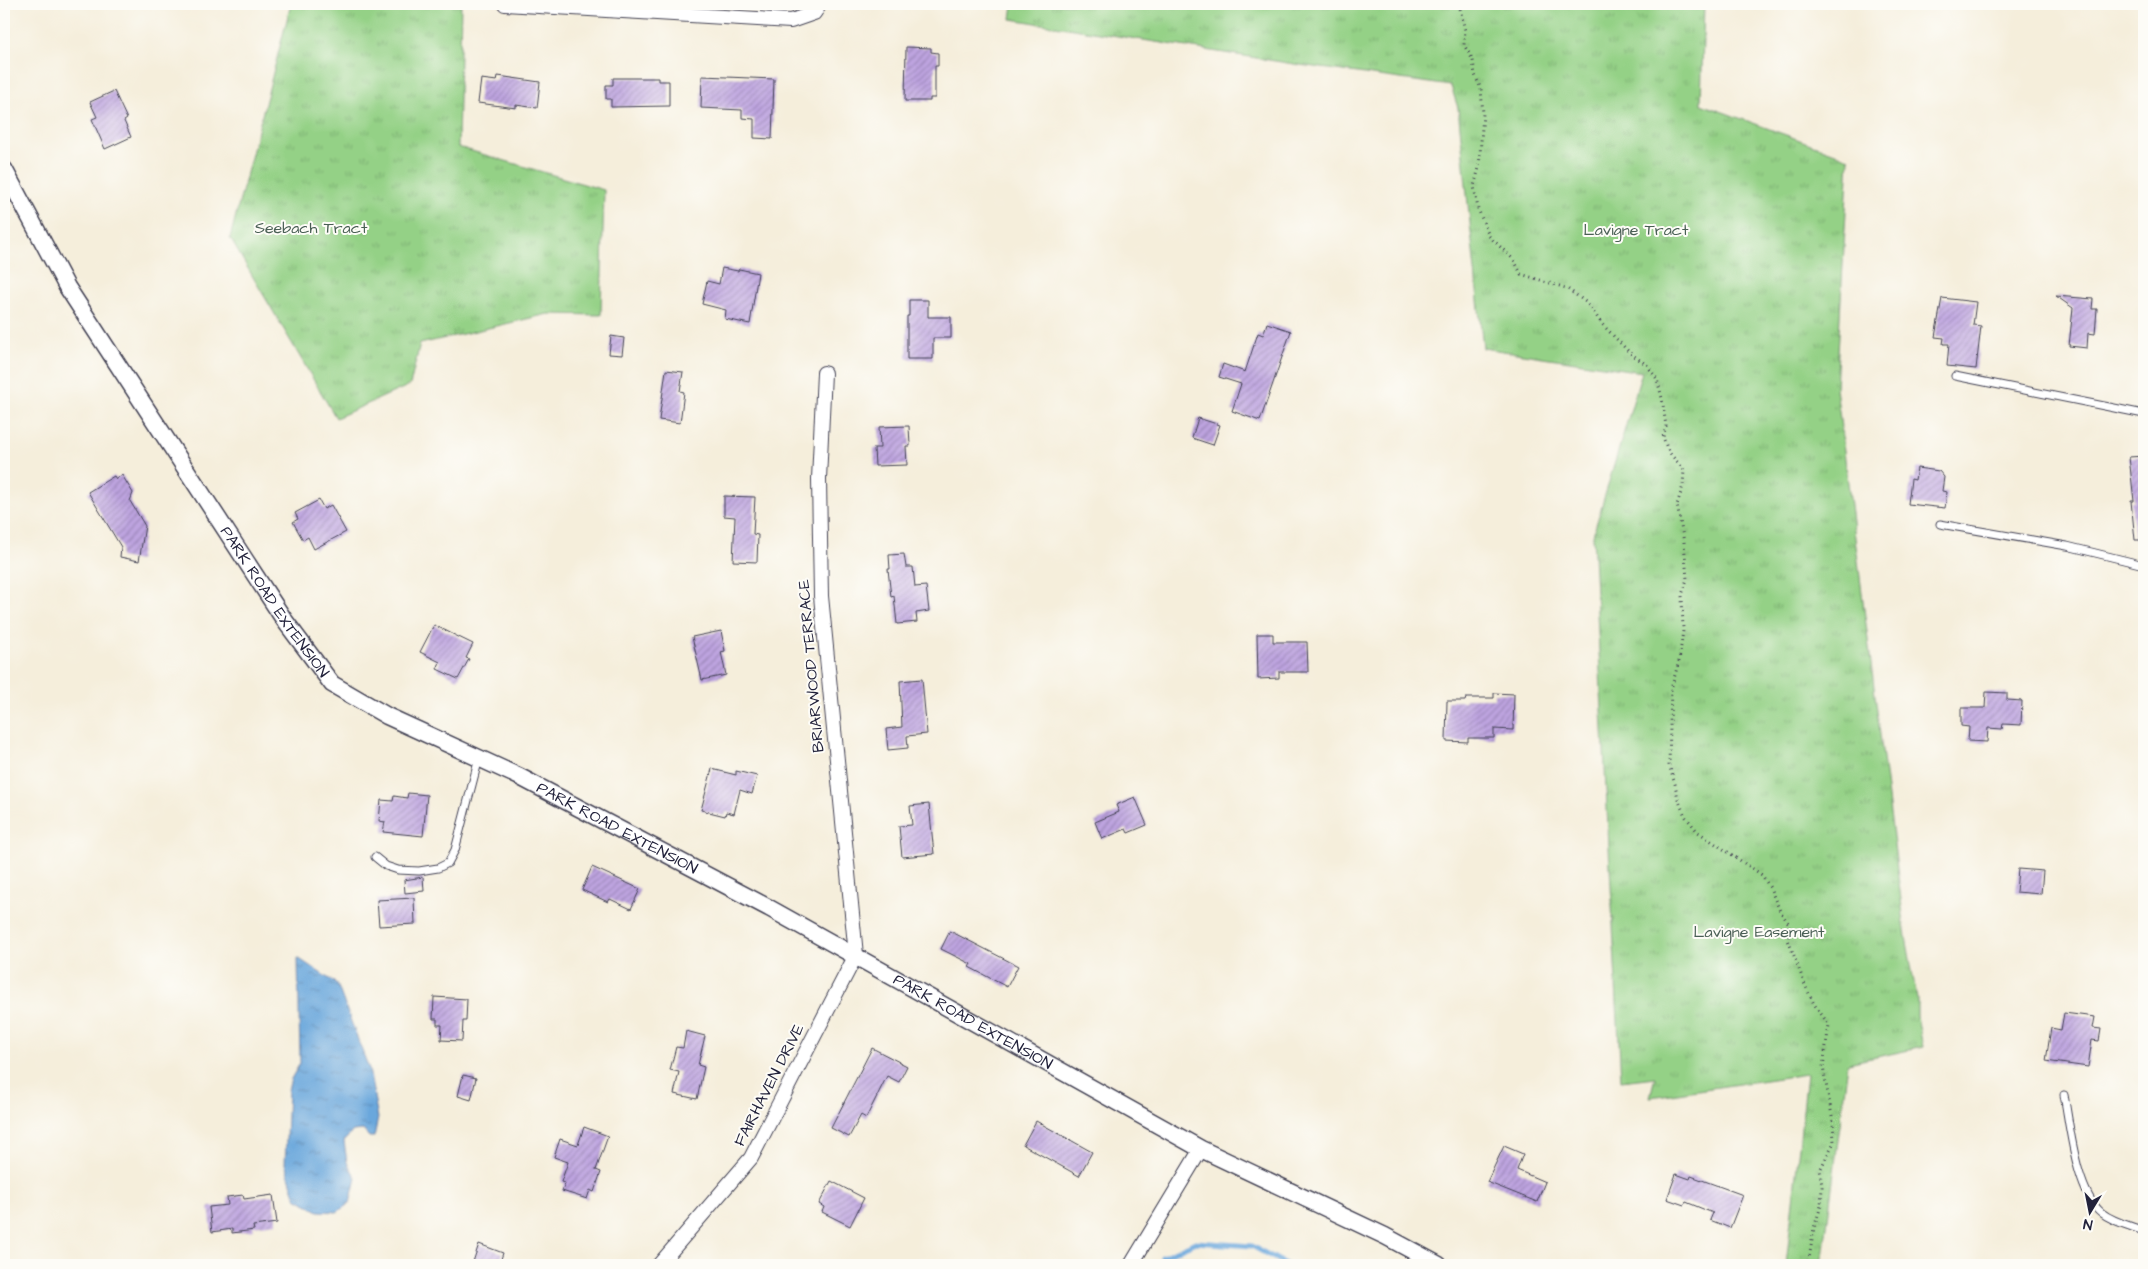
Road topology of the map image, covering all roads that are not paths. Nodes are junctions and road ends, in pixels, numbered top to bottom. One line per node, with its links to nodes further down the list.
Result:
1 (505, 4): 2 (street)
2 (817, 8)
3 (4, 169): 9 (street, PARK ROAD EXTENSION)
4 (824, 373): 11 (street, BRIARWOOD TERRACE)
5 (1955, 376): 6 (lane)
6 (2144, 414)
7 (1940, 524): 8 (lane)
8 (2144, 565)
9 (480, 758): 10 (lane); 11 (street, PARK ROAD EXTENSION)
10 (375, 857)
11 (856, 955): 13 (street, PARK ROAD EXTENSION); 15 (street, FAIRHAVEN DRIVE)
12 (2064, 1095): 14 (lane)
13 (1200, 1149): 16 (street); 17 (street, PARK ROAD EXTENSION)
14 (2144, 1231)
15 (659, 1265)
16 (1131, 1265)
17 (1440, 1265)

